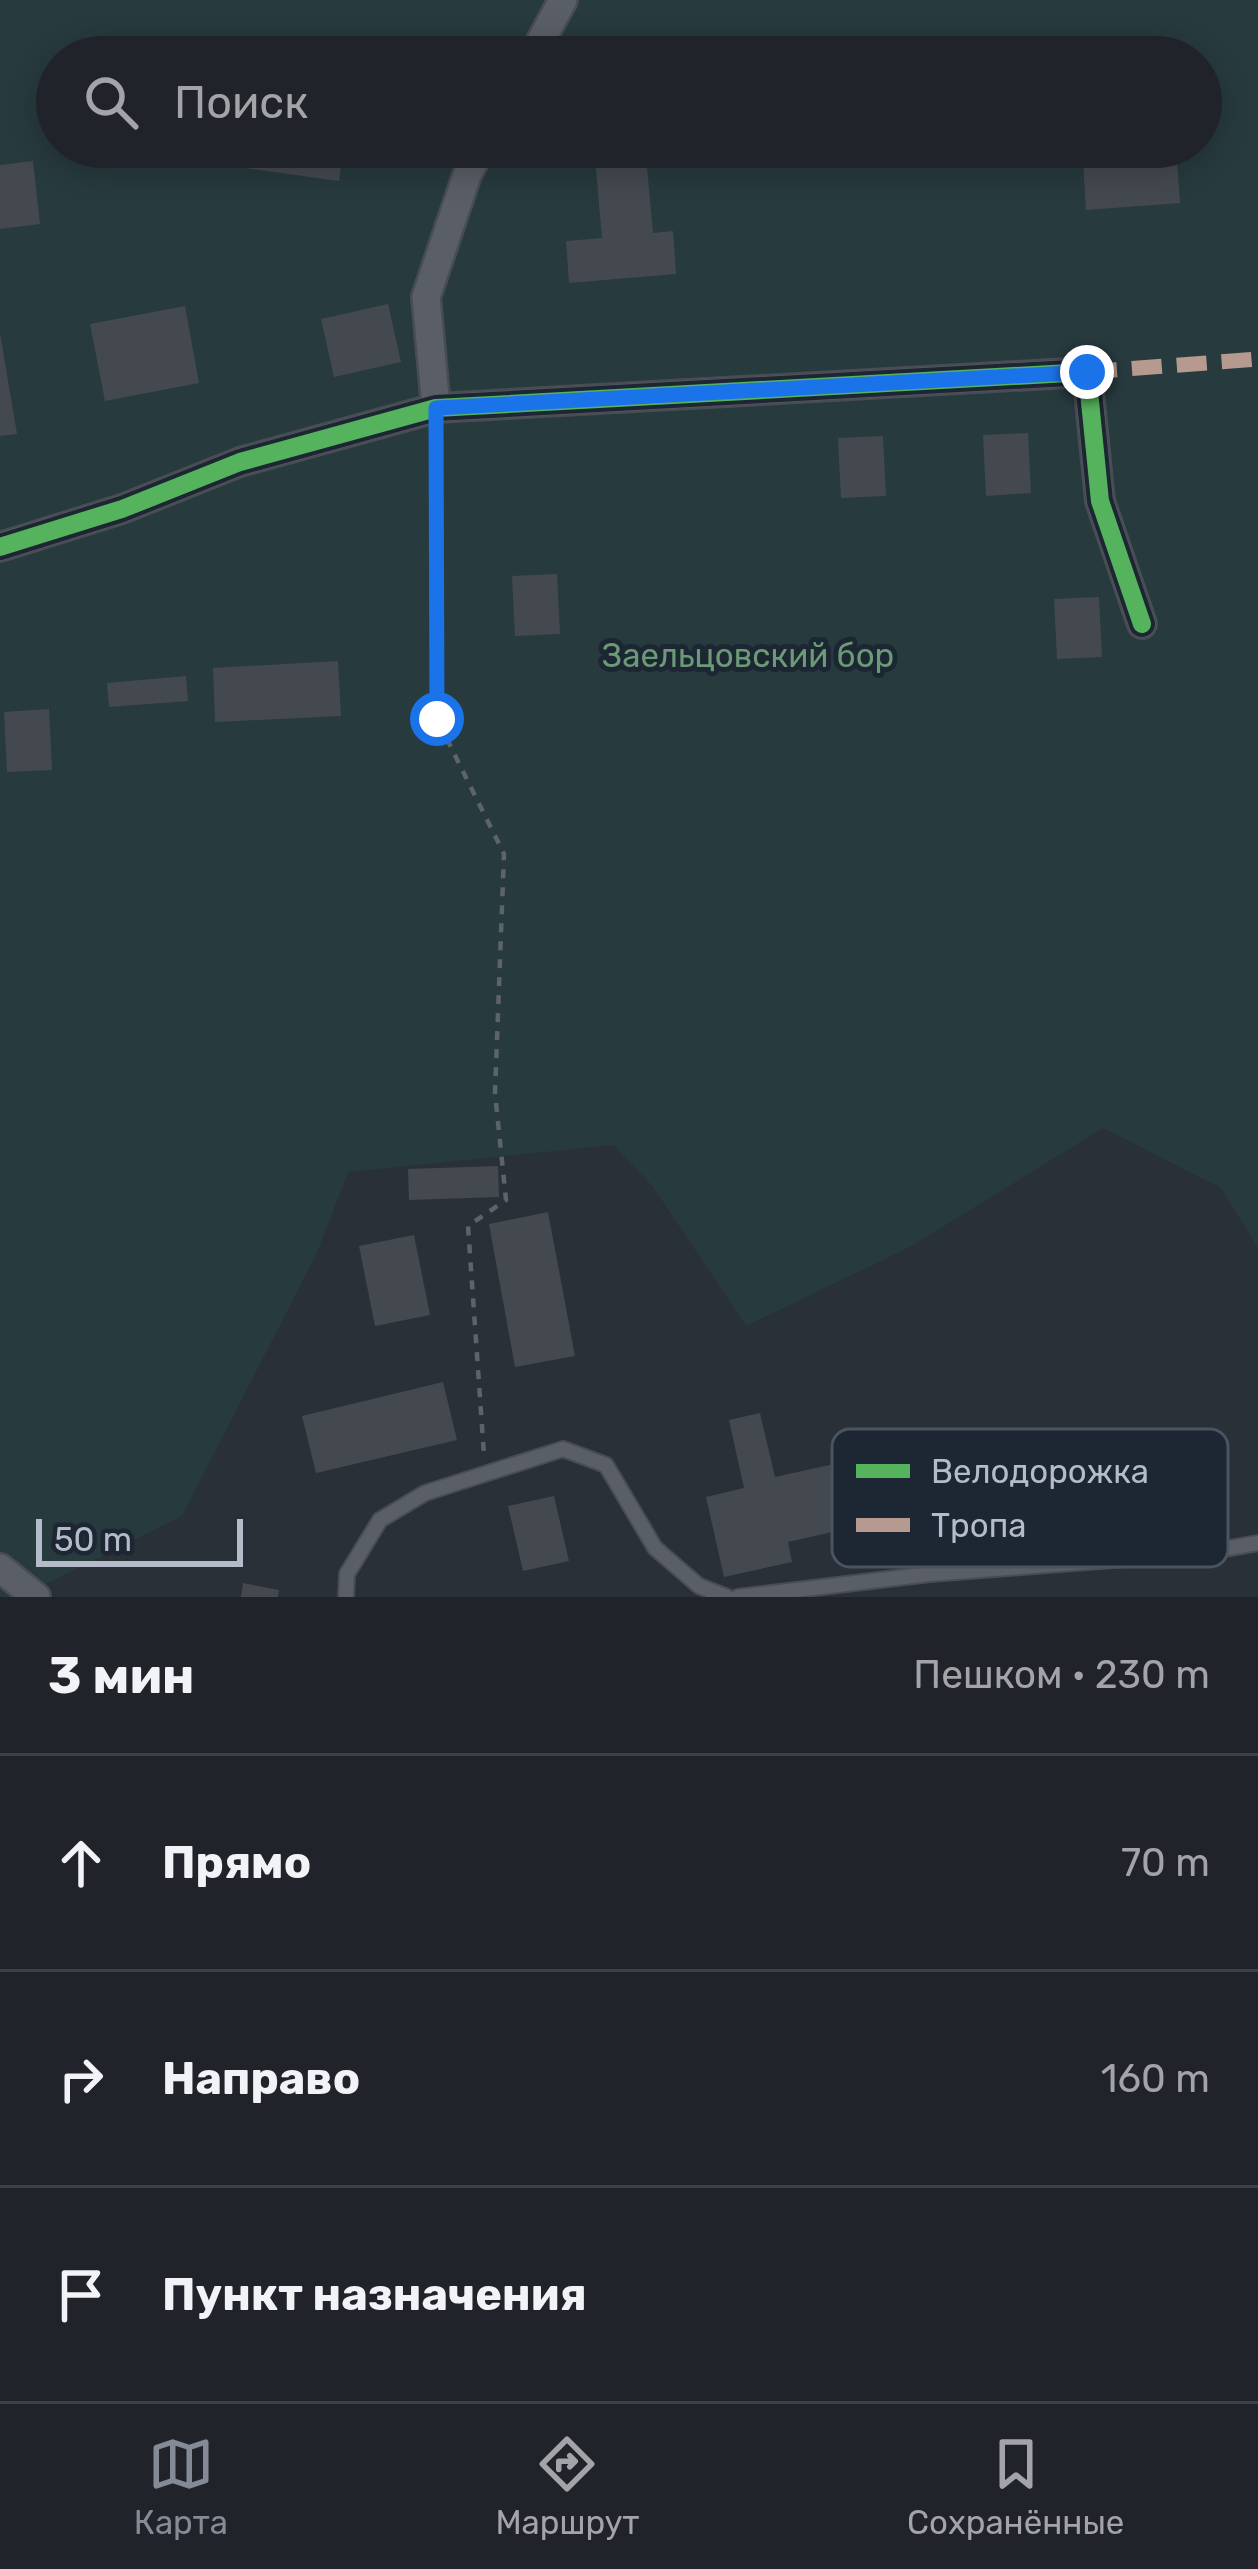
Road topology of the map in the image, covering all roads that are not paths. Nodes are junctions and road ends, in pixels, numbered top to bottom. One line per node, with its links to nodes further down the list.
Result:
1 (563, 0): 2 (street)
2 (543, 36)
3 (471, 168): 4 (street)
4 (436, 408): 5 (street); 6 (street)
5 (0, 547)
6 (1142, 624)
7 (1258, 1543): 8 (lane)
8 (1228, 1548)
9 (1021, 1567): 14 (lane)
10 (0, 1568): 11 (street)
11 (36, 1597)
12 (346, 1597): 13 (lane)
13 (727, 1597)
14 (738, 1597)

